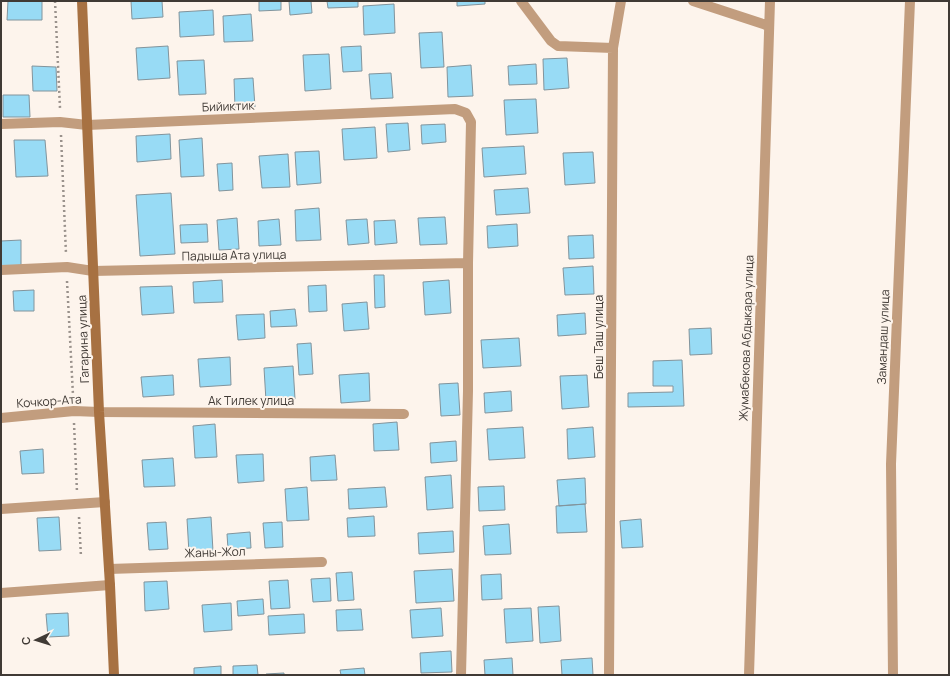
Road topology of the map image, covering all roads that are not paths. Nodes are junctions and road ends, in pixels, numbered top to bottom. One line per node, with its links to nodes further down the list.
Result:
1 (82, 1): 10 (main road, Гагарина улица)
2 (521, 1): 8 (street)
3 (621, 1): 8 (street, Беш Таш улица)
4 (693, 1): 7 (street)
5 (770, 1): 7 (street, Жумабекова Абдыкара улица)
6 (910, 1): 27 (street, Замандаш улица)
7 (769, 26): 26 (street, Жумабекова Абдыкара улица)
8 (613, 48): 25 (street, Беш Таш улица)
9 (1, 124): 10 (street, Бийиктик)
10 (87, 125): 11 (street, Бийиктик); 13 (main road, Гагарина улица)
11 (468, 263): 13 (street, Падыша Ата улица); 24 (street)
12 (1, 270): 13 (street, Падыша Ата улица)
13 (93, 271): 14 (main road, Гагарина улица)
14 (99, 412): 15 (street, Ак Тилек улица); 16 (street, Кочкор-Ата); 17 (main road, Гагарина улица)
15 (404, 414)
16 (1, 418)
17 (105, 502): 18 (street); 20 (main road, Гагарина улица)
18 (1, 508)
19 (322, 562): 20 (street, Жаны-Жол)
20 (109, 569): 21 (main road, Гагарина улица)
21 (110, 585): 22 (street); 23 (main road, Гагарина улица)
22 (1, 593)
23 (114, 675)
24 (461, 675)
25 (609, 675)
26 (749, 675)
27 (893, 675)

